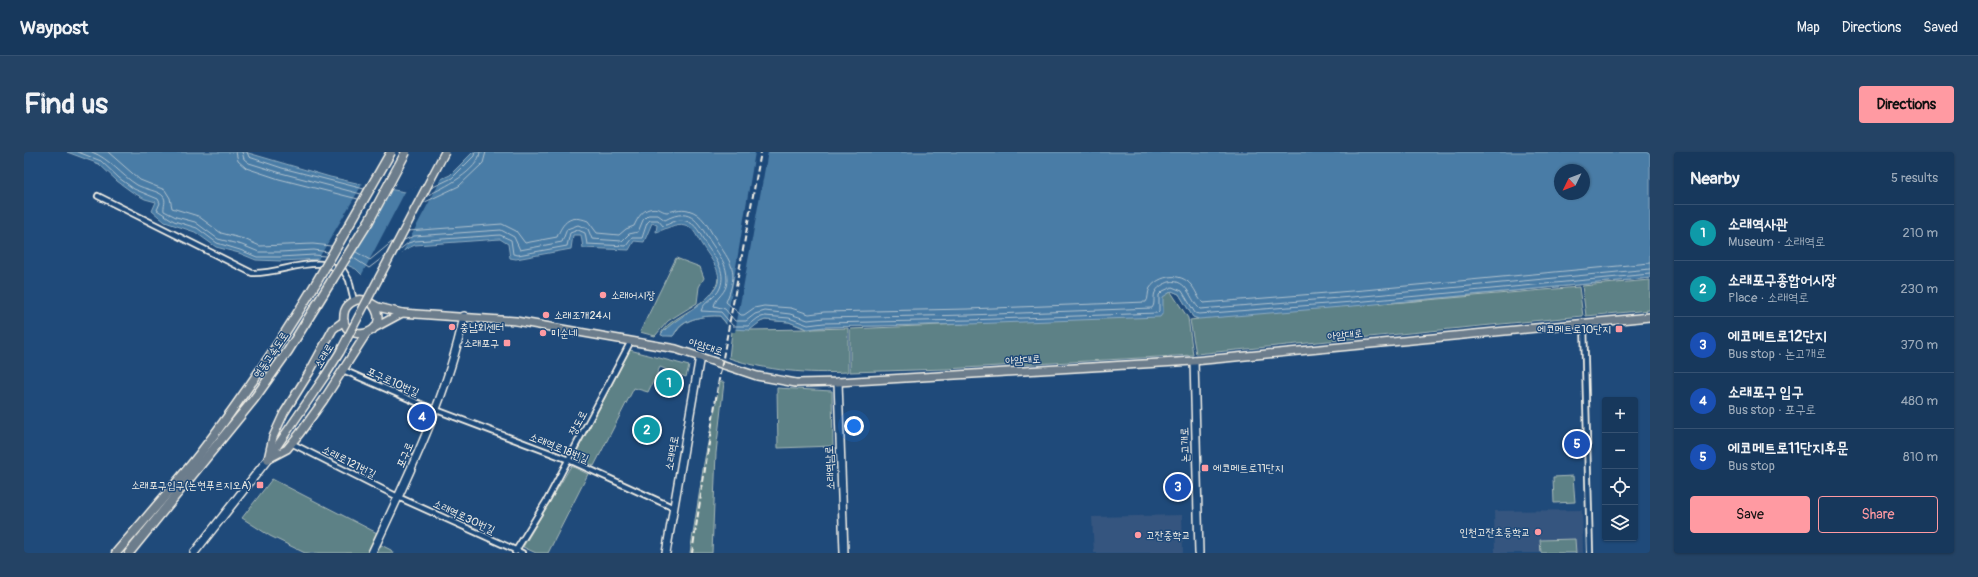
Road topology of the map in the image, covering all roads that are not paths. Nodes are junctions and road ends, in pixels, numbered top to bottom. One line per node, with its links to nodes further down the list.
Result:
1 (392, 152): 26 (highway, 영동고속도로, bridge)
2 (406, 152): 27 (highway, 영동고속도로, bridge)
3 (445, 152): 21 (main road, 소래로, bridge)
4 (98, 196): 5 (street)
5 (354, 301): 6 (main road); 10 (main road)
6 (373, 305): 7 (main road, 아암대로); 12 (main road)
7 (402, 313): 8 (main road, 아암대로); 12 (main road)
8 (464, 316): 14 (main road, 아암대로); 19 (street, 포구로)
9 (1650, 317): 11 (main road, 아암대로)
10 (344, 321): 13 (main road); 21 (main road)
11 (1584, 323): 16 (main road, 아암대로); 34 (street)
12 (376, 327): 13 (main road)
13 (366, 334): 17 (main road)
14 (631, 341): 15 (main road, 아암대로); 22 (street, 장도로)
15 (700, 356): 18 (main road, 아암대로); 24 (street, 소래역로)
16 (1194, 361): 18 (main road, 아암대로); 33 (street, 논고개로)
17 (343, 370): 19 (street, 포구로10번길); 20 (main road)
18 (838, 382): 32 (street, 소래역남로)
19 (436, 410): 22 (street, 소래역로18번길); 23 (street, 포구로)
20 (292, 443): 21 (main road); 23 (street, 소래로121번길)
21 (268, 459): 28 (street, 소래로)
22 (569, 460): 24 (street, 소래역로18번길); 25 (street, 장도로)
23 (398, 497): 25 (street, 소래역로30번길); 29 (street, 포구로)
24 (674, 508): 31 (street, 소래역로)
25 (515, 552): 30 (street, 소래역로30번길)
26 (116, 553)
27 (129, 553)
28 (194, 553)
29 (372, 553)
30 (522, 553)
31 (666, 553)
32 (844, 553)
33 (1199, 553)
34 (1590, 553)

